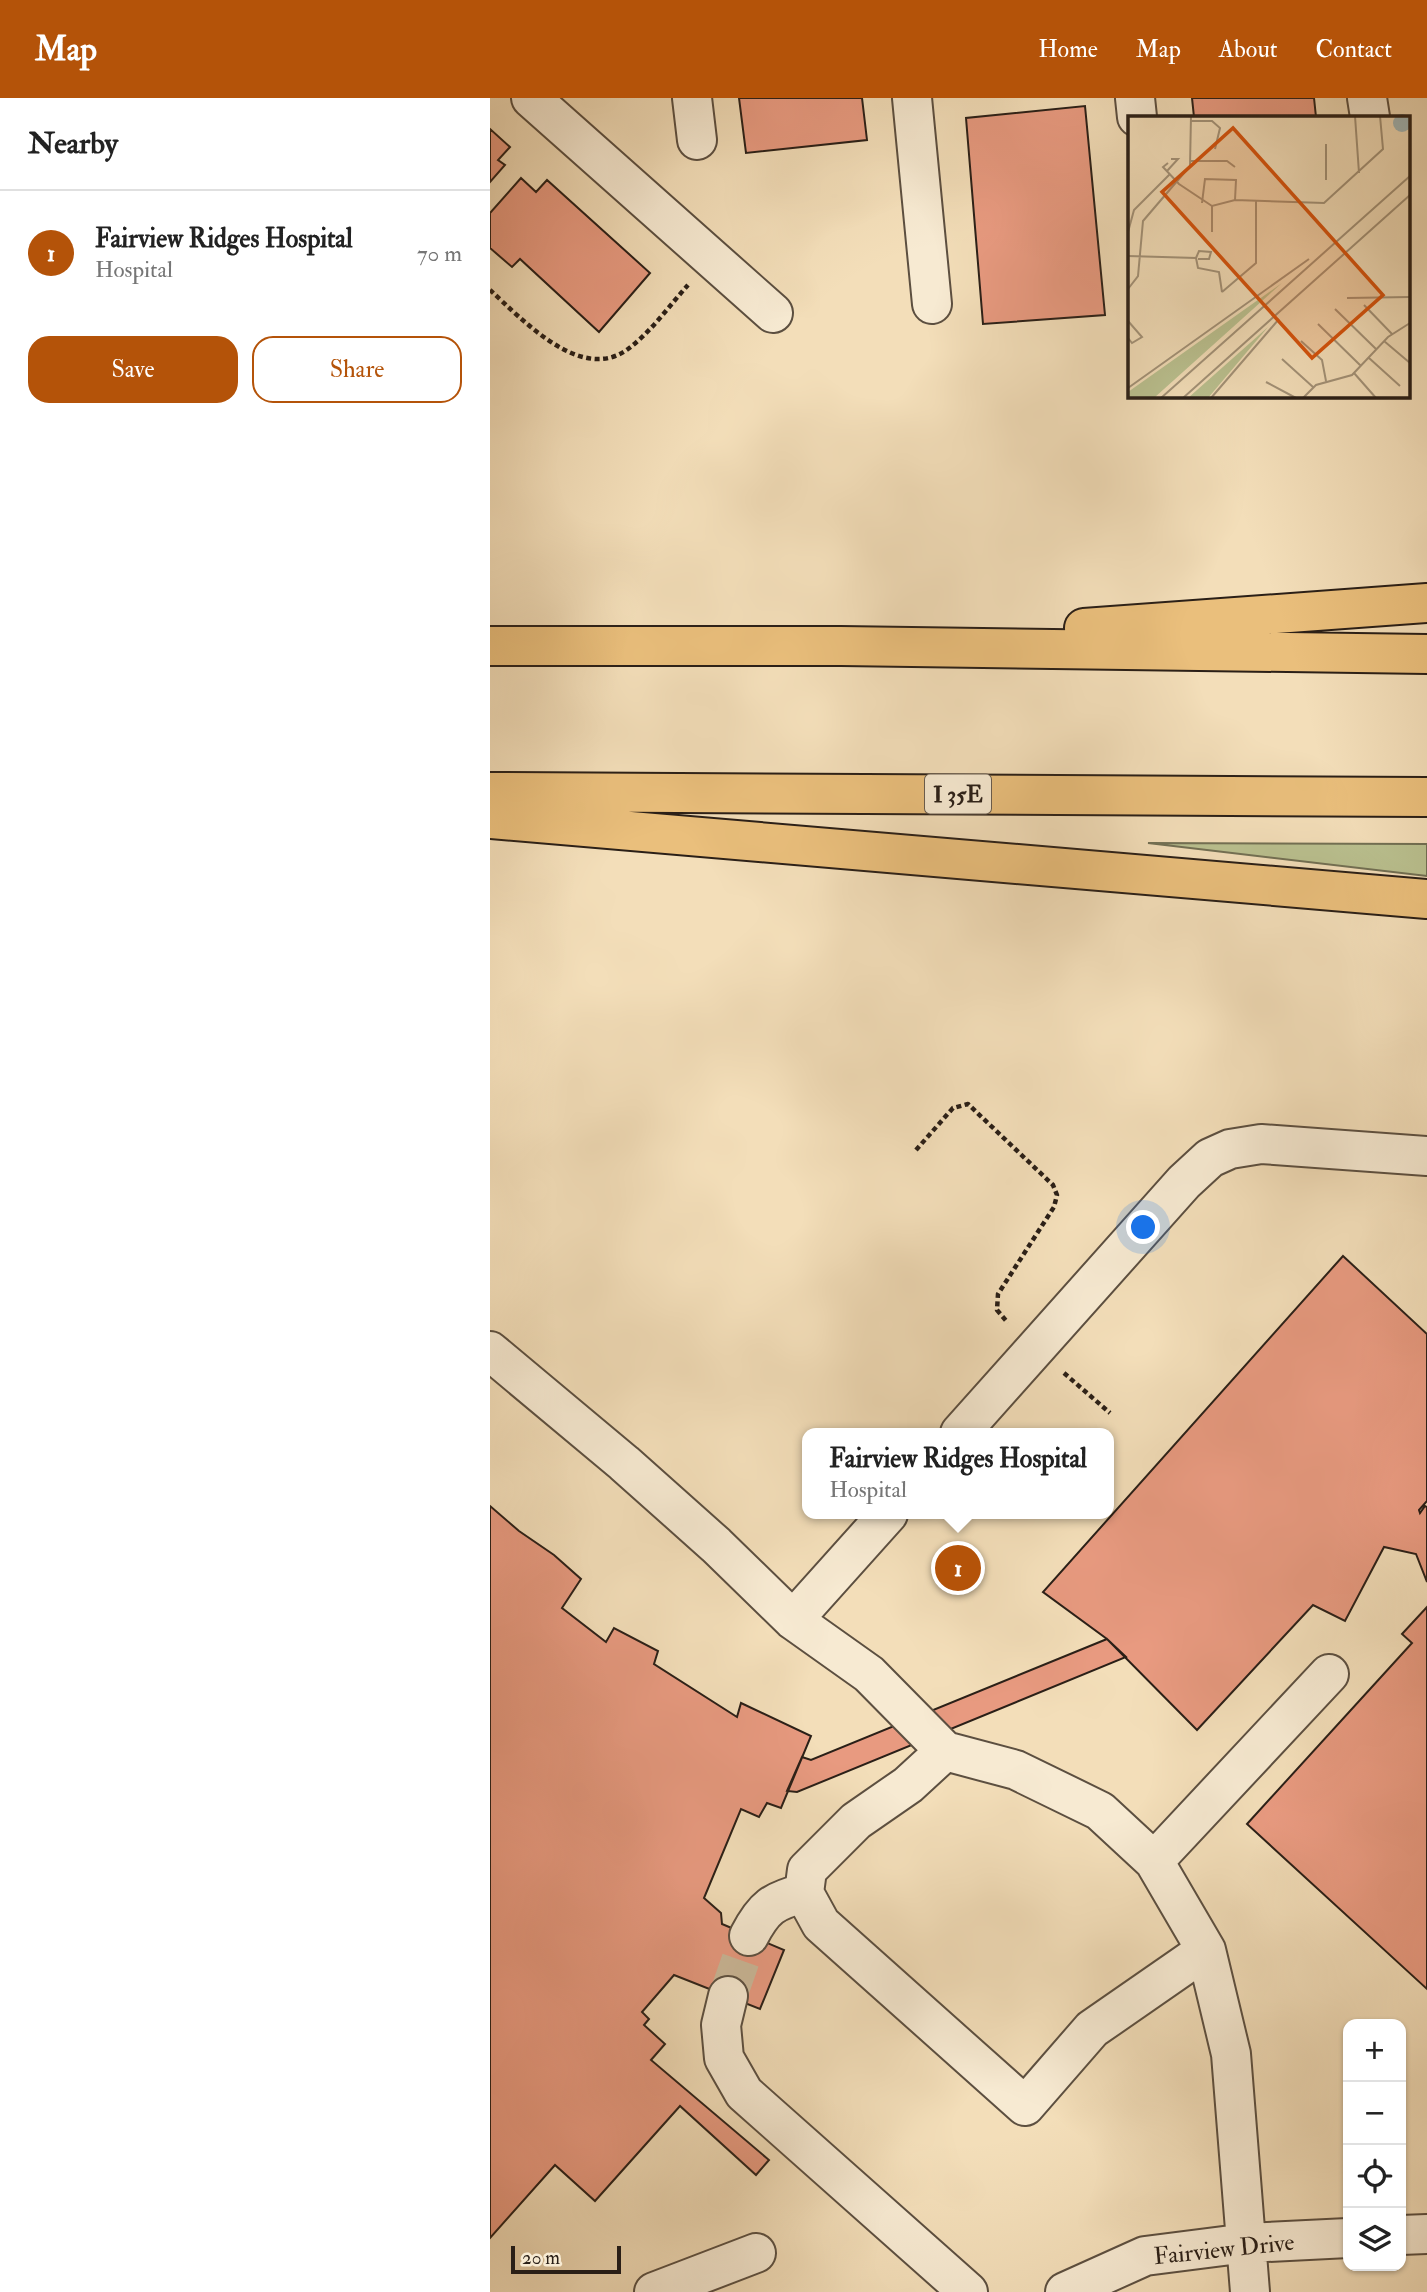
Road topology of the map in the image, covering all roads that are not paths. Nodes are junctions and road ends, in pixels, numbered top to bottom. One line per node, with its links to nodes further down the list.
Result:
1 (531, 98): 10 (street)
2 (692, 98): 8 (street)
3 (912, 98): 9 (street)
4 (1135, 98): 6 (street)
5 (1367, 98): 7 (street)
6 (1138, 116)
7 (1370, 116)
8 (697, 141)
9 (932, 304)
10 (773, 313)
11 (1427, 603): 13 (highway)
12 (490, 646): 13 (highway)
13 (841, 646): 14 (highway)
14 (1427, 654)
15 (490, 792): 16 (highway, I 35E)
16 (1427, 797)
17 (490, 819): 18 (highway)
18 (1427, 900)
19 (1427, 1156): 21 (street)
20 (490, 1351): 23 (street)
21 (964, 1428)
22 (884, 1519): 23 (street)
23 (793, 1620): 25 (street)
24 (1329, 1674): 26 (street)
25 (945, 1751): 26 (street); 27 (street)
26 (1154, 1861): 29 (street)
27 (804, 1894): 28 (street); 29 (street)
28 (749, 1936)
29 (1206, 1950): 34 (street)
30 (728, 1996): 37 (street)
31 (1427, 2234): 32 (street)
32 (1406, 2235)
33 (1343, 2238): 34 (street, Fairview Drive)
34 (1247, 2243): 38 (street, Fairview Drive); 39 (street)
35 (756, 2253): 36 (street)
36 (654, 2292)
37 (968, 2292)
38 (1065, 2292)
39 (1250, 2292)

